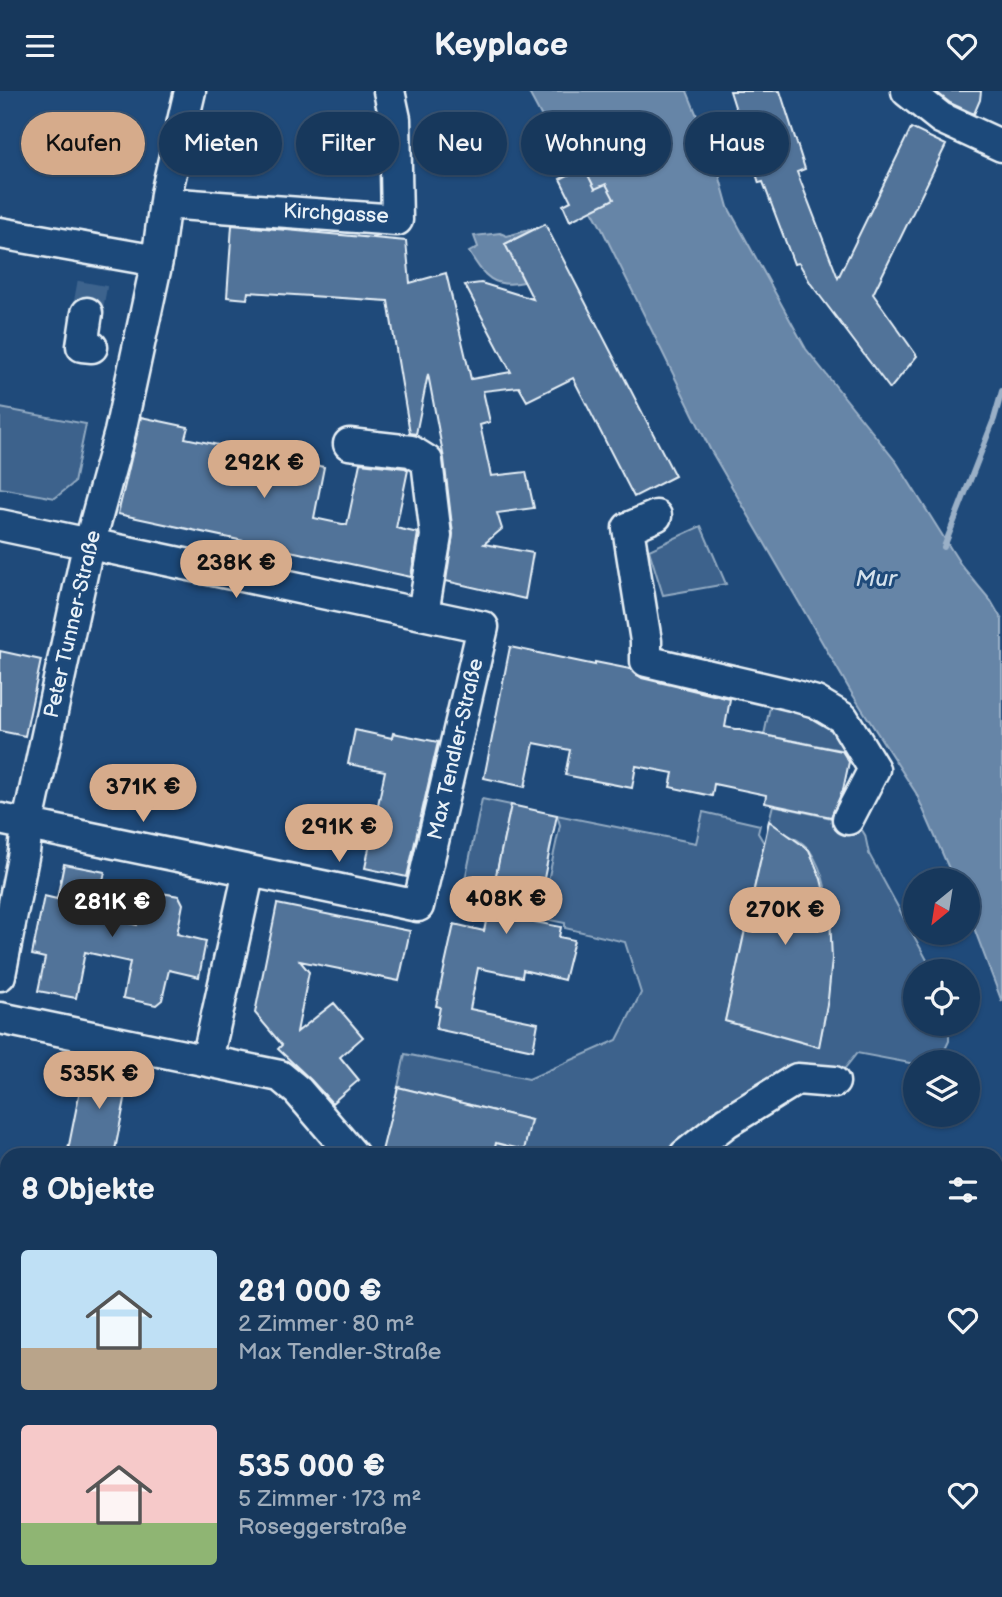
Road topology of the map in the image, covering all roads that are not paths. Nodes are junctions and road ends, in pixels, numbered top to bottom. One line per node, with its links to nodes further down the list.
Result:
1 (190, 91): 5 (street, Peter Tunner-Straße)
2 (388, 91): 5 (street, Kirchgasse)
3 (907, 91): 4 (street)
4 (1002, 146)
5 (166, 198): 7 (street, Peter Tunner-Straße)
6 (0, 233): 7 (street)
7 (150, 265): 13 (street, Peter Tunner-Straße)
8 (87, 313): 9 (street)
9 (92, 347)
10 (349, 444): 14 (street)
11 (656, 516): 15 (street)
12 (0, 525): 13 (street)
13 (89, 544): 14 (street); 16 (street, Peter Tunner-Straße)
14 (423, 613): 17 (street, Max Tendler-Straße)
15 (848, 819)
16 (13, 823): 17 (street, Max Tendler-Straße); 18 (street, Peter Tunner-Straße)
17 (249, 871): 20 (street)
18 (0, 975)
19 (0, 1018): 20 (street)
20 (207, 1060): 22 (street)
21 (834, 1082): 23 (street)
22 (346, 1148)
23 (694, 1148)

